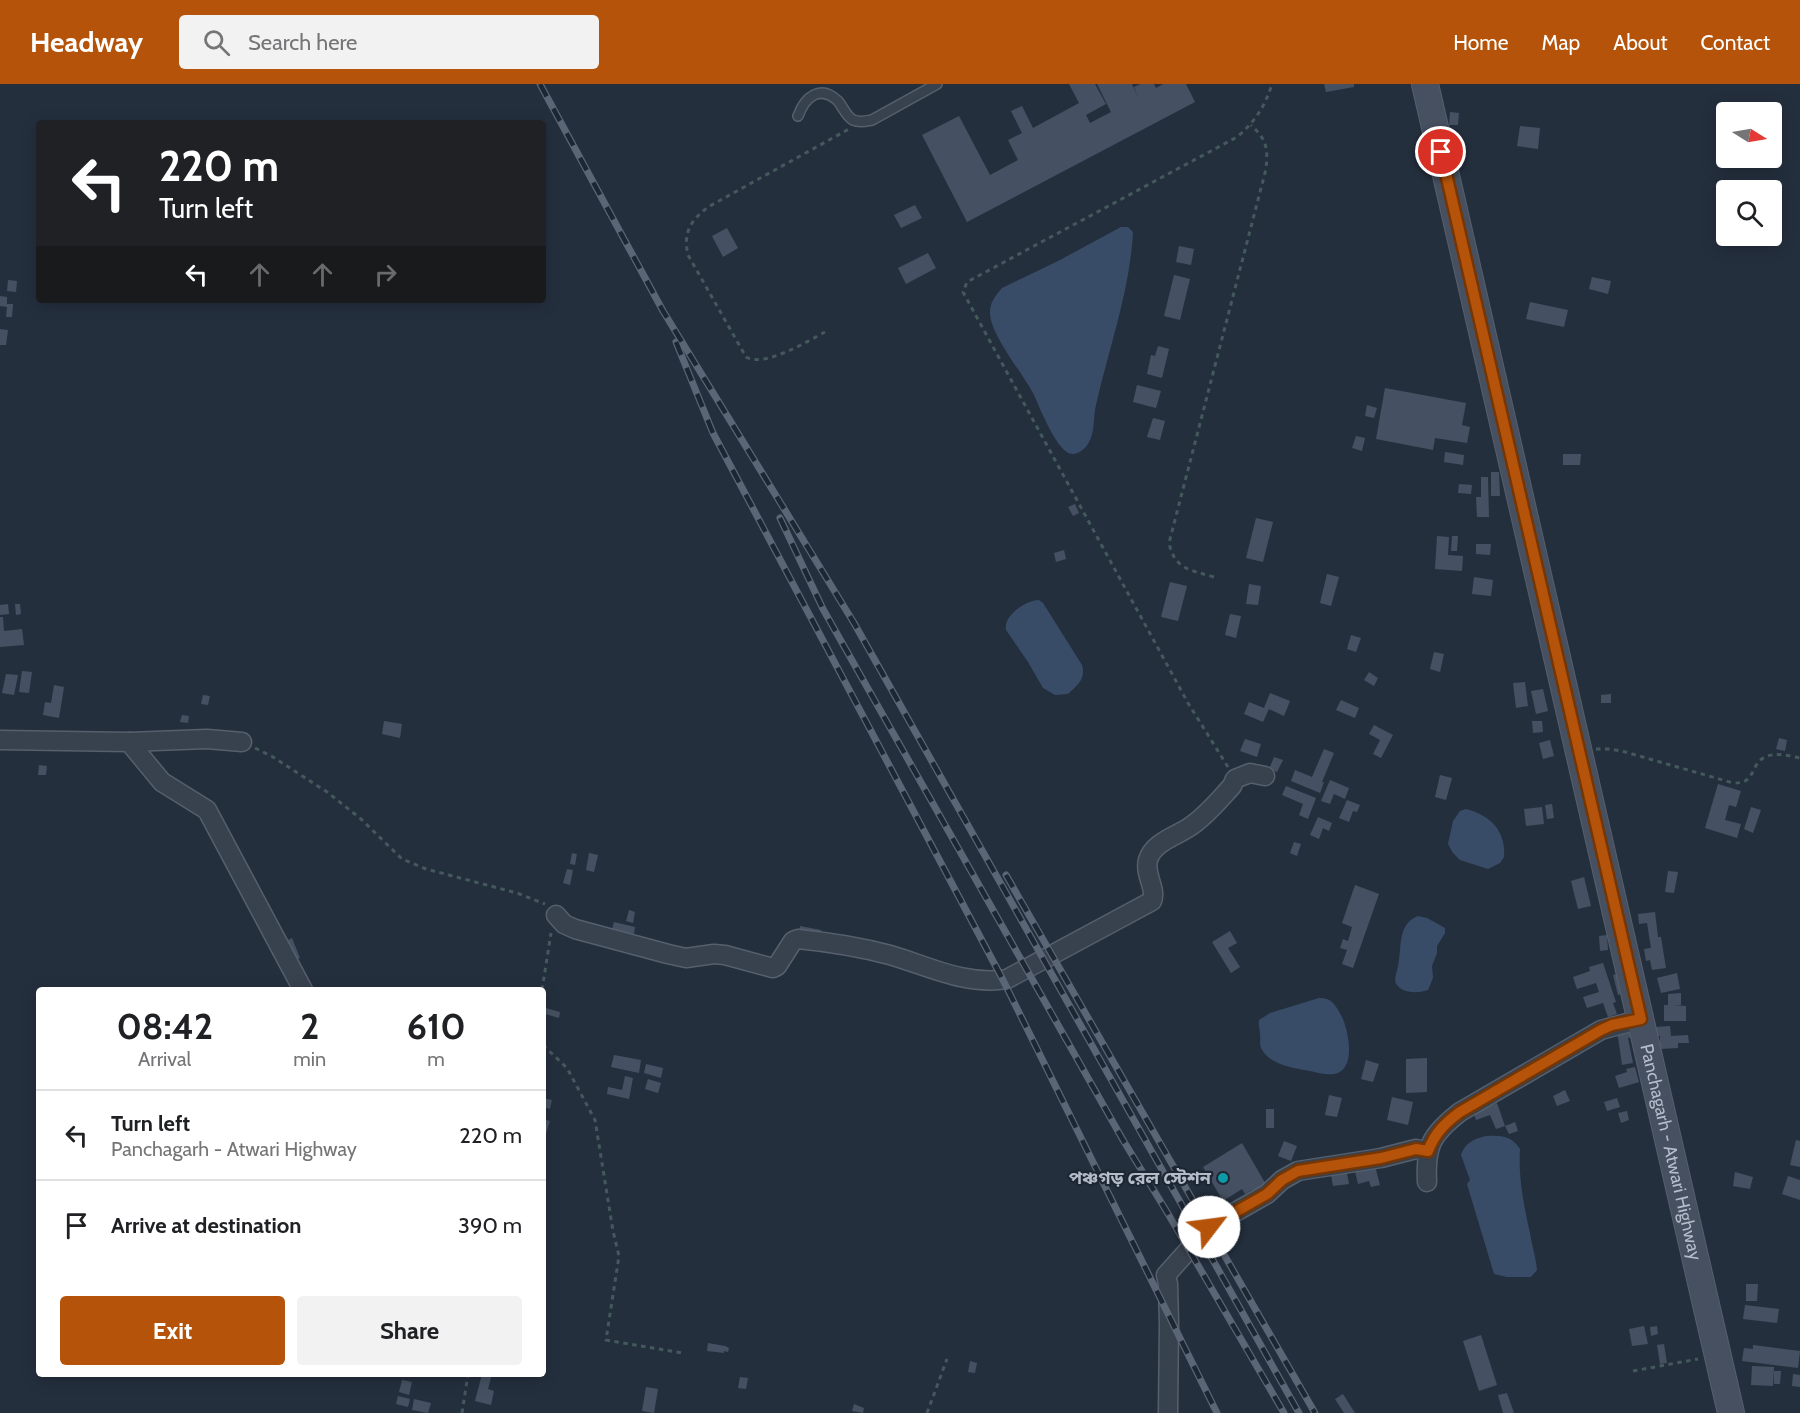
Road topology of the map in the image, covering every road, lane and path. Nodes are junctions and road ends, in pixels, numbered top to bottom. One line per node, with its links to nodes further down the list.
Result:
1 (937, 84): 5 (lane)
2 (1272, 84): 6 (path)
3 (1425, 84): 12 (main road, Panchagarh - Atwari Highway)
4 (798, 116): 5 (lane)
5 (854, 120): 7 (path)
6 (1251, 125): 8 (path); 15 (path)
7 (825, 332)
8 (1214, 577)
9 (0, 740): 10 (street)
10 (129, 742): 11 (street); 17 (street)
11 (242, 742): 16 (path)
12 (1580, 753): 13 (path); 19 (main road, Panchagarh - Atwari Highway)
13 (1800, 758)
14 (1265, 776): 15 (street)
15 (1235, 779): 16 (street)
16 (556, 915): 18 (path)
17 (301, 987)
18 (543, 987)
19 (1641, 1019): 21 (street); 24 (main road, Panchagarh - Atwari Highway)
20 (546, 1048): 23 (path)
21 (1428, 1151): 22 (street); 30 (street)
22 (1427, 1182)
23 (683, 1353)
24 (1717, 1354): 26 (path); 31 (main road, Panchagarh - Atwari Highway)
25 (946, 1359): 29 (path)
26 (1633, 1371)
27 (468, 1377): 28 (path)
28 (462, 1413)
29 (927, 1413)
30 (1168, 1413)
31 (1731, 1413)

